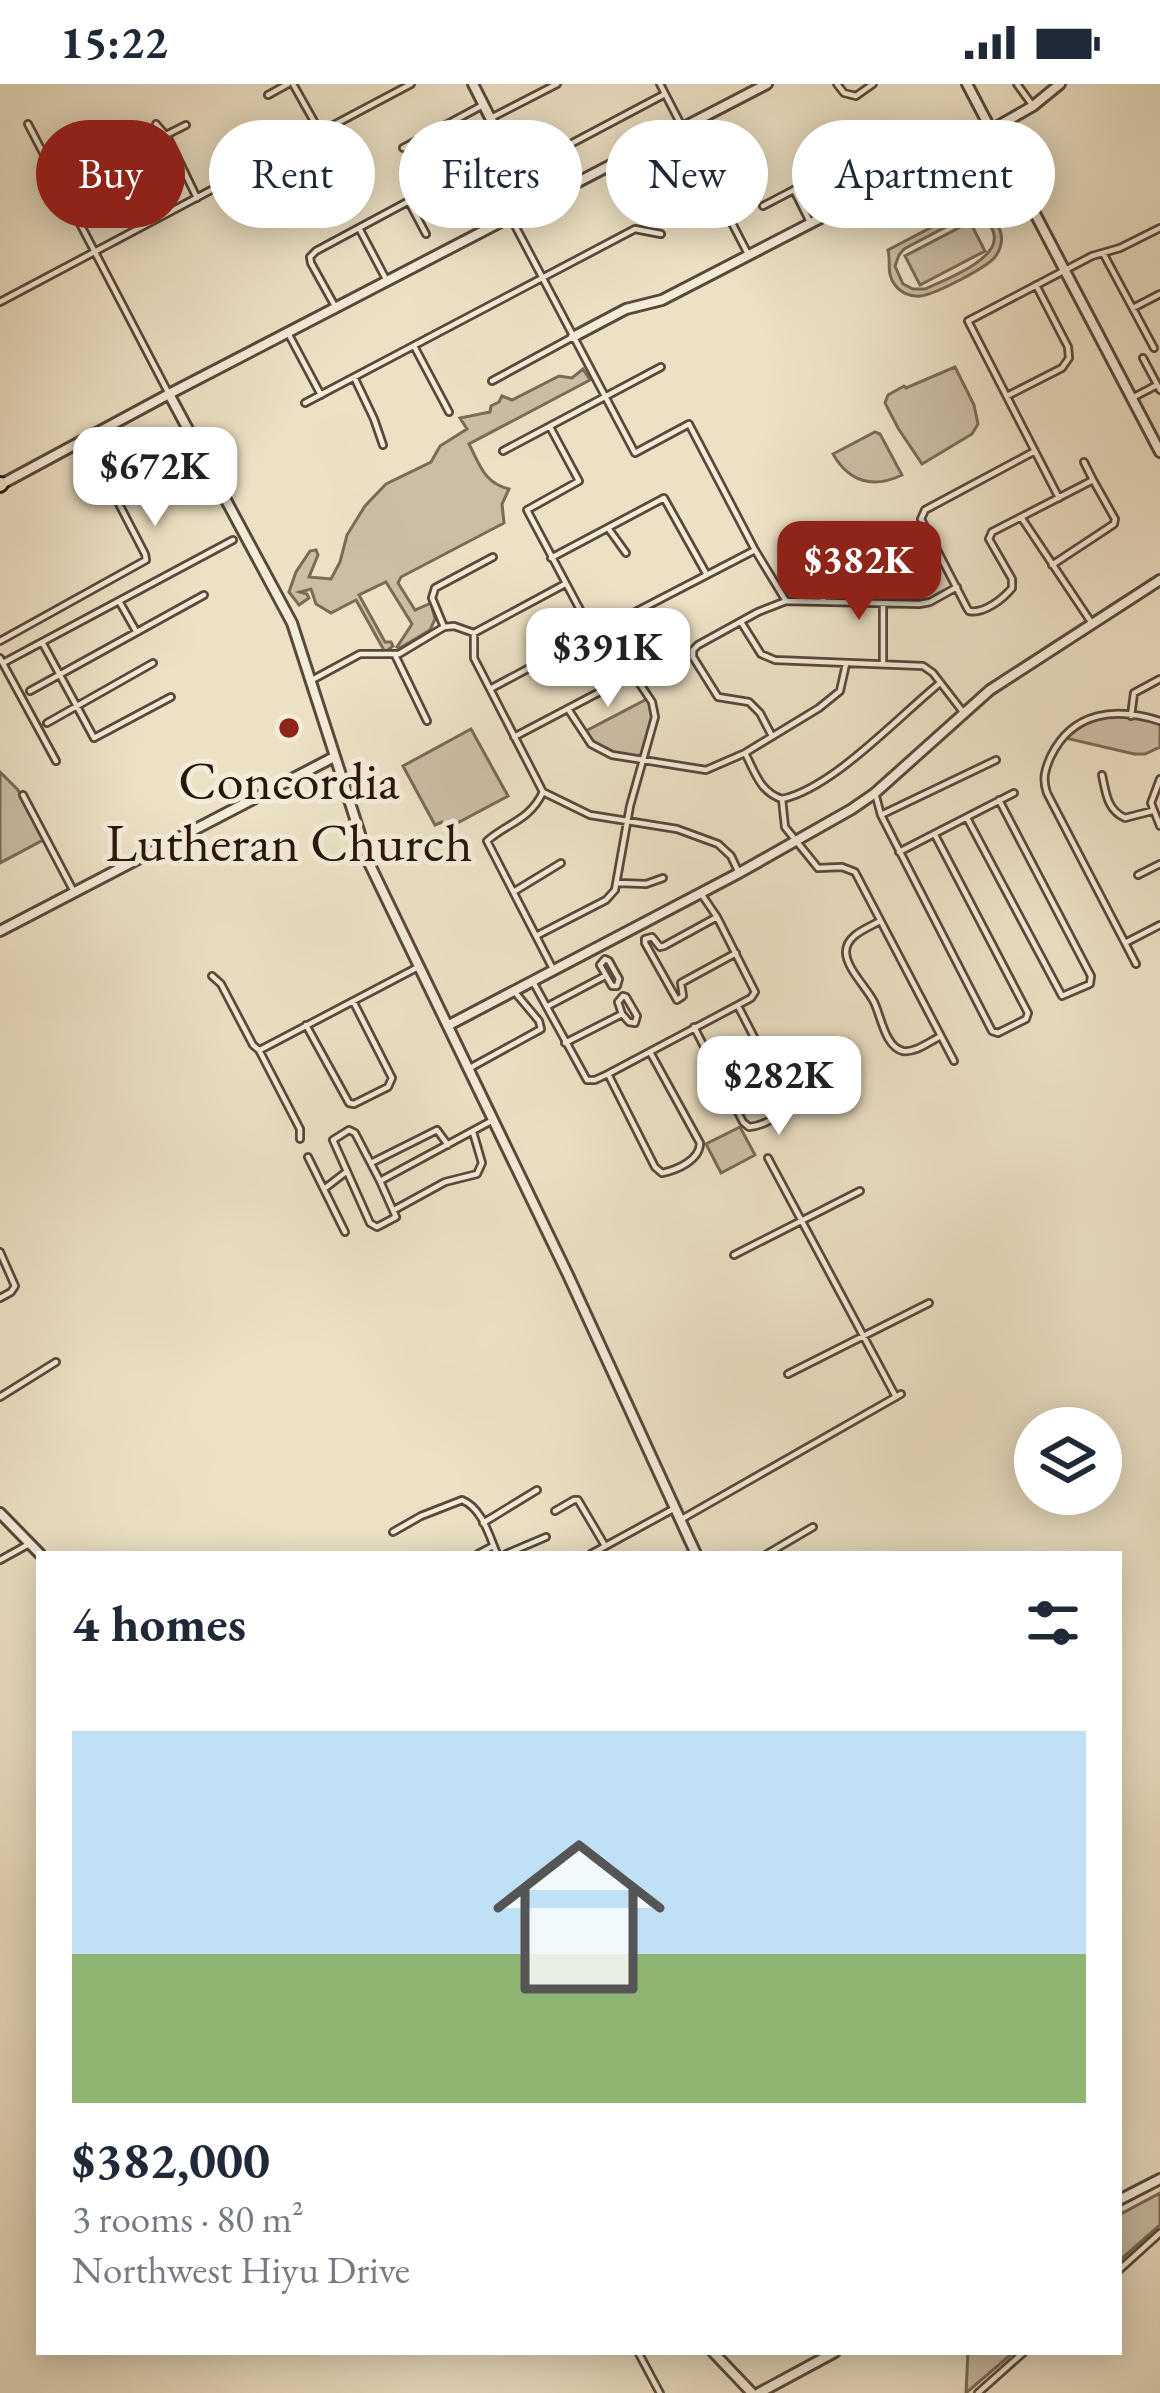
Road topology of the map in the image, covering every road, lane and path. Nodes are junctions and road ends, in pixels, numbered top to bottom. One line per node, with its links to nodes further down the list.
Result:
1 (291, 84): 13 (street); 17 (street)
2 (411, 84): 18 (street)
3 (473, 84): 14 (street)
4 (557, 84): 16 (street)
5 (660, 84): 12 (street)
6 (767, 84): 21 (street)
7 (837, 84): 8 (street)
8 (873, 84)
9 (967, 84): 22 (street)
10 (1017, 84): 15 (street)
11 (1060, 84): 15 (street)
12 (665, 94): 20 (street); 25 (street)
13 (268, 95)
14 (484, 105): 16 (street); 19 (street)
15 (1033, 106): 23 (street)
16 (491, 118)
17 (313, 120)
18 (346, 120)
19 (456, 120)
20 (679, 120)
21 (698, 120)
22 (986, 120)
23 (1008, 120)
24 (28, 124): 39 (street)
25 (582, 138)
26 (185, 174): 28 (street)
27 (209, 192): 28 (street)
28 (197, 198): 39 (street)
29 (359, 228): 44 (street); 48 (street)
30 (423, 228): 37 (street)
31 (492, 228): 44 (street)
32 (517, 228): 43 (street)
33 (735, 228): 40 (street)
34 (798, 228): 40 (street)
35 (1043, 228): 42 (street)
36 (1160, 228): 41 (street)
37 (426, 234)
38 (661, 234): 43 (street)
39 (95, 253): 47 (street); 59 (street)
40 (748, 254): 51 (street)
41 (1103, 254): 42 (street); 49 (street)
42 (1065, 270): 45 (street); 63 (street)
43 (543, 278): 51 (street); 52 (street)
44 (387, 281): 48 (street)
45 (1036, 285): 61 (street); 61 (street)
46 (1160, 294): 49 (street)
47 (0, 302)
48 (336, 308): 50 (street)
49 (1133, 308): 53 (street)
50 (288, 332): 59 (street); 60 (street)
51 (573, 337): 57 (street); 62 (street)
52 (414, 346): 56 (street); 65 (street)
53 (1154, 348)
54 (1143, 358): 58 (street)
55 (661, 367): 62 (street)
56 (354, 377): 60 (street); 68 (street)
57 (492, 380)
58 (1159, 387): 63 (street)
59 (169, 394): 67 (street); 109 (street)
60 (321, 394): 64 (street)
61 (1006, 396): 70 (street)
62 (605, 397): 66 (street); 80 (street)
63 (1132, 398): 71 (street)
64 (305, 403)
65 (449, 412)
66 (550, 428): 69 (street); 83 (street)
67 (91, 436): 74 (street); 99 (street)
68 (383, 445)
69 (503, 451)
70 (1035, 452): 75 (street); 88 (street)
71 (1160, 452)
72 (1084, 462): 73 (street)
73 (1093, 480): 75 (street); 84 (street)
74 (0, 485)
75 (1059, 498): 76 (street)
76 (1021, 518): 84 (street); 88 (street)
77 (608, 528): 81 (street); 83 (street); 85 (street)
78 (868, 537): 92 (street)
79 (233, 540): 90 (street)
80 (755, 550): 85 (street); 91 (street)
81 (626, 554)
82 (493, 556): 96 (street)
83 (551, 558): 87 (street)
84 (1052, 565): 95 (street)
85 (707, 576): 87 (street)
86 (1160, 580): 95 (street)
87 (566, 584): 98 (street)
88 (957, 587): 93 (street)
89 (204, 595): 97 (street)
90 (119, 601): 97 (street); 100 (street)
91 (786, 601): 92 (street); 94 (street)
92 (823, 601): 93 (street)
93 (883, 604): 106 (street)
94 (741, 622): 105 (street); 121 (street)
95 (1092, 624): 116 (street)
96 (444, 627): 98 (street); 101 (street)
97 (136, 631): 107 (street)
98 (474, 633): 111 (street)
99 (0, 640)
100 (42, 642): 103 (street); 107 (street)
101 (395, 656): 109 (street); 118 (street)
102 (546, 658): 111 (street)
103 (1, 661): 127 (street)
104 (153, 664): 114 (street)
105 (846, 664): 106 (street); 121 (street)
106 (883, 664): 110 (street)
107 (59, 674): 112 (street); 114 (street)
108 (1160, 679): 117 (street)
109 (311, 681): 124 (street)
110 (940, 683): 116 (street); 134 (street)
111 (490, 689): 122 (street)
112 (30, 691)
113 (171, 697): 114 (street)
114 (76, 706): 120 (street)
115 (568, 709): 122 (street); 125 (street); 125 (street)
116 (963, 712): 131 (street)
117 (1131, 716): 119 (street); 158 (street)
118 (427, 721)
119 (1160, 721)
120 (47, 723)
121 (772, 736): 123 (street)
122 (514, 737): 130 (street)
123 (745, 753): 125 (street); 134 (street)
124 (334, 757): 150 (street); 161 (street)
125 (642, 759): 139 (street)
126 (996, 760): 137 (street)
127 (56, 761)
128 (1102, 775): 136 (street)
129 (1160, 779): 136 (street)
130 (543, 792): 139 (street); 151 (street)
131 (874, 793): 137 (street); 142 (street)
132 (1014, 793): 135 (street)
133 (23, 795): 150 (street)
134 (782, 799): 142 (street)
135 (999, 800): 138 (street); 138 (street)
136 (1152, 812): 140 (street)
137 (881, 815): 143 (street)
138 (968, 818): 141 (street)
139 (627, 822): 146 (street); 149 (street)
140 (1160, 826)
141 (935, 835): 143 (street); 143 (street)
142 (794, 842): 146 (street); 154 (street)
143 (899, 852)
144 (561, 862): 151 (street)
145 (1160, 864): 147 (street)
146 (739, 873): 152 (street)
147 (1138, 875)
148 (663, 878): 149 (street)
149 (619, 883): 157 (street)
150 (74, 892): 156 (street)
151 (514, 892): 157 (street)
152 (700, 892): 153 (street); 162 (street)
153 (718, 917): 159 (street); 159 (street)
154 (880, 921): 174 (street); 174 (street)
155 (1160, 925): 158 (street)
156 (0, 931)
157 (536, 936): 162 (street)
158 (1125, 943): 160 (street)
159 (736, 953): 168 (street)
160 (1136, 964)
161 (420, 966): 167 (street); 172 (street)
162 (553, 969): 165 (street)
163 (212, 976): 176 (street)
164 (604, 976): 169 (street)
165 (532, 980): 166 (street); 169 (street)
166 (513, 990): 172 (street); 179 (street)
167 (353, 1001): 171 (street); 171 (street)
168 (738, 1005): 173 (street); 173 (street)
169 (548, 1006): 175 (street)
170 (622, 1014): 175 (street)
171 (307, 1025): 176 (street)
172 (449, 1025): 179 (street)
173 (694, 1027): 177 (street)
174 (941, 1036): 178 (street)
175 (565, 1043): 180 (street)
176 (259, 1050): 183 (street)
177 (649, 1051): 180 (street); 180 (street)
178 (954, 1061)
179 (470, 1069): 181 (street)
180 (608, 1074)
181 (493, 1120): 182 (street); 204 (street)
182 (473, 1132): 184 (street); 192 (street)
183 (300, 1139)
184 (448, 1145): 187 (street); 189 (street)
185 (308, 1157): 190 (street)
186 (768, 1158): 193 (street)
187 (370, 1163): 188 (street); 189 (street)
188 (346, 1172): 190 (street); 192 (street)
189 (380, 1180): 192 (street)
190 (324, 1189): 194 (street)
191 (860, 1191): 193 (street)
192 (394, 1210)
193 (802, 1220): 196 (street); 199 (street)
194 (345, 1232)
195 (0, 1252): 197 (street)
196 (734, 1255)
197 (0, 1298)
198 (929, 1304): 199 (street)
199 (864, 1336): 201 (street); 207 (street)
200 (56, 1362): 202 (street)
201 (788, 1374)
202 (0, 1396)
203 (537, 1490): 208 (street)
204 (675, 1508): 207 (street); 214 (street)
205 (554, 1511): 214 (street)
206 (0, 1513): 212 (street)
207 (680, 1520): 220 (street)
208 (483, 1523): 210 (street); 213 (street)
209 (813, 1527): 221 (street)
210 (393, 1532)
211 (546, 1537): 218 (street)
212 (29, 1544): 215 (street); 222 (street)
213 (493, 1546): 216 (street); 217 (street)
214 (605, 1546): 219 (street)
215 (37, 1551)
216 (484, 1551)
217 (496, 1551)
218 (513, 1551)
219 (596, 1551)
220 (695, 1551)
221 (772, 1551)
222 (0, 1560)
223 (1157, 2181): 224 (street); 225 (street)
224 (1160, 2192)
225 (1122, 2198)
226 (1160, 2233): 227 (street)
227 (1122, 2267)
228 (640, 2355): 232 (street)
229 (716, 2355): 233 (street)
230 (829, 2355): 233 (street)
231 (1021, 2355): 234 (street)
232 (660, 2393)
233 (755, 2393)
234 (978, 2393)

